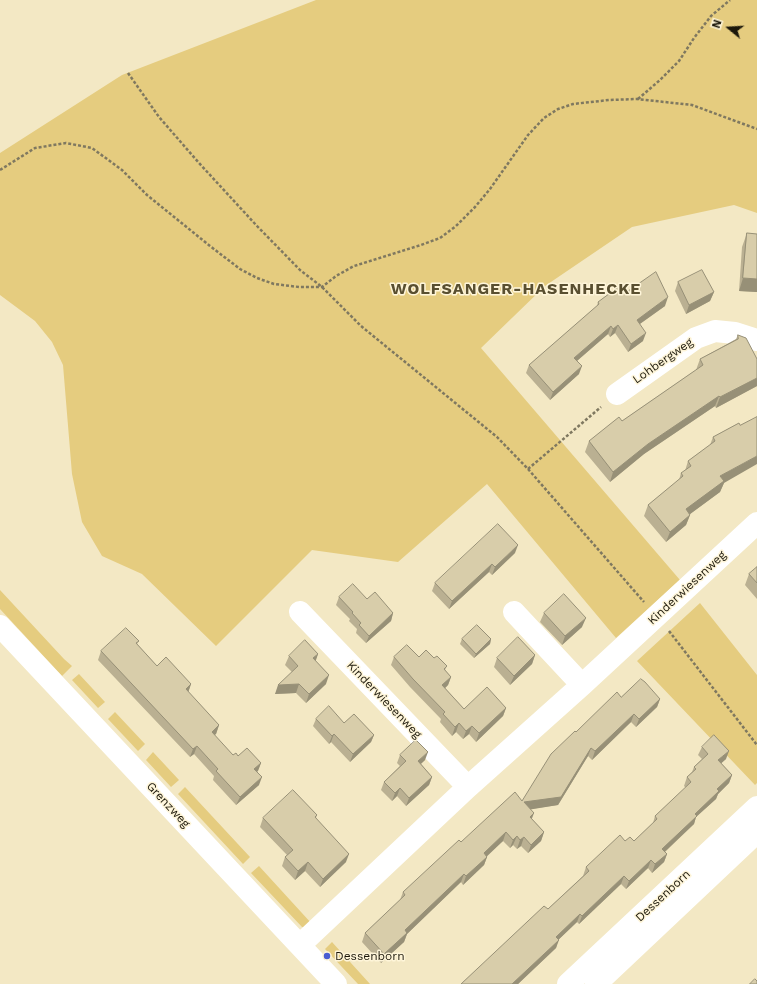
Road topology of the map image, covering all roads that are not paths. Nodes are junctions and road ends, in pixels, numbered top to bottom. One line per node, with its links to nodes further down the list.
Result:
1 (757, 340): 2 (street, Lohbergweg)
2 (617, 394)
3 (757, 523): 7 (street, Kinderwiesenweg)
4 (300, 612): 8 (street, Kinderwiesenweg)
5 (514, 612): 7 (street)
6 (0, 626): 11 (street, Grenzweg)
7 (582, 686): 8 (street, Kinderwiesenweg)
8 (468, 787): 11 (street, Kinderwiesenweg)
9 (757, 807): 13 (street, Dessenborn)
10 (757, 832): 14 (street, Dessenborn)
11 (300, 945): 12 (street, Grenzweg)
12 (336, 984)
13 (568, 984)
14 (596, 984)

